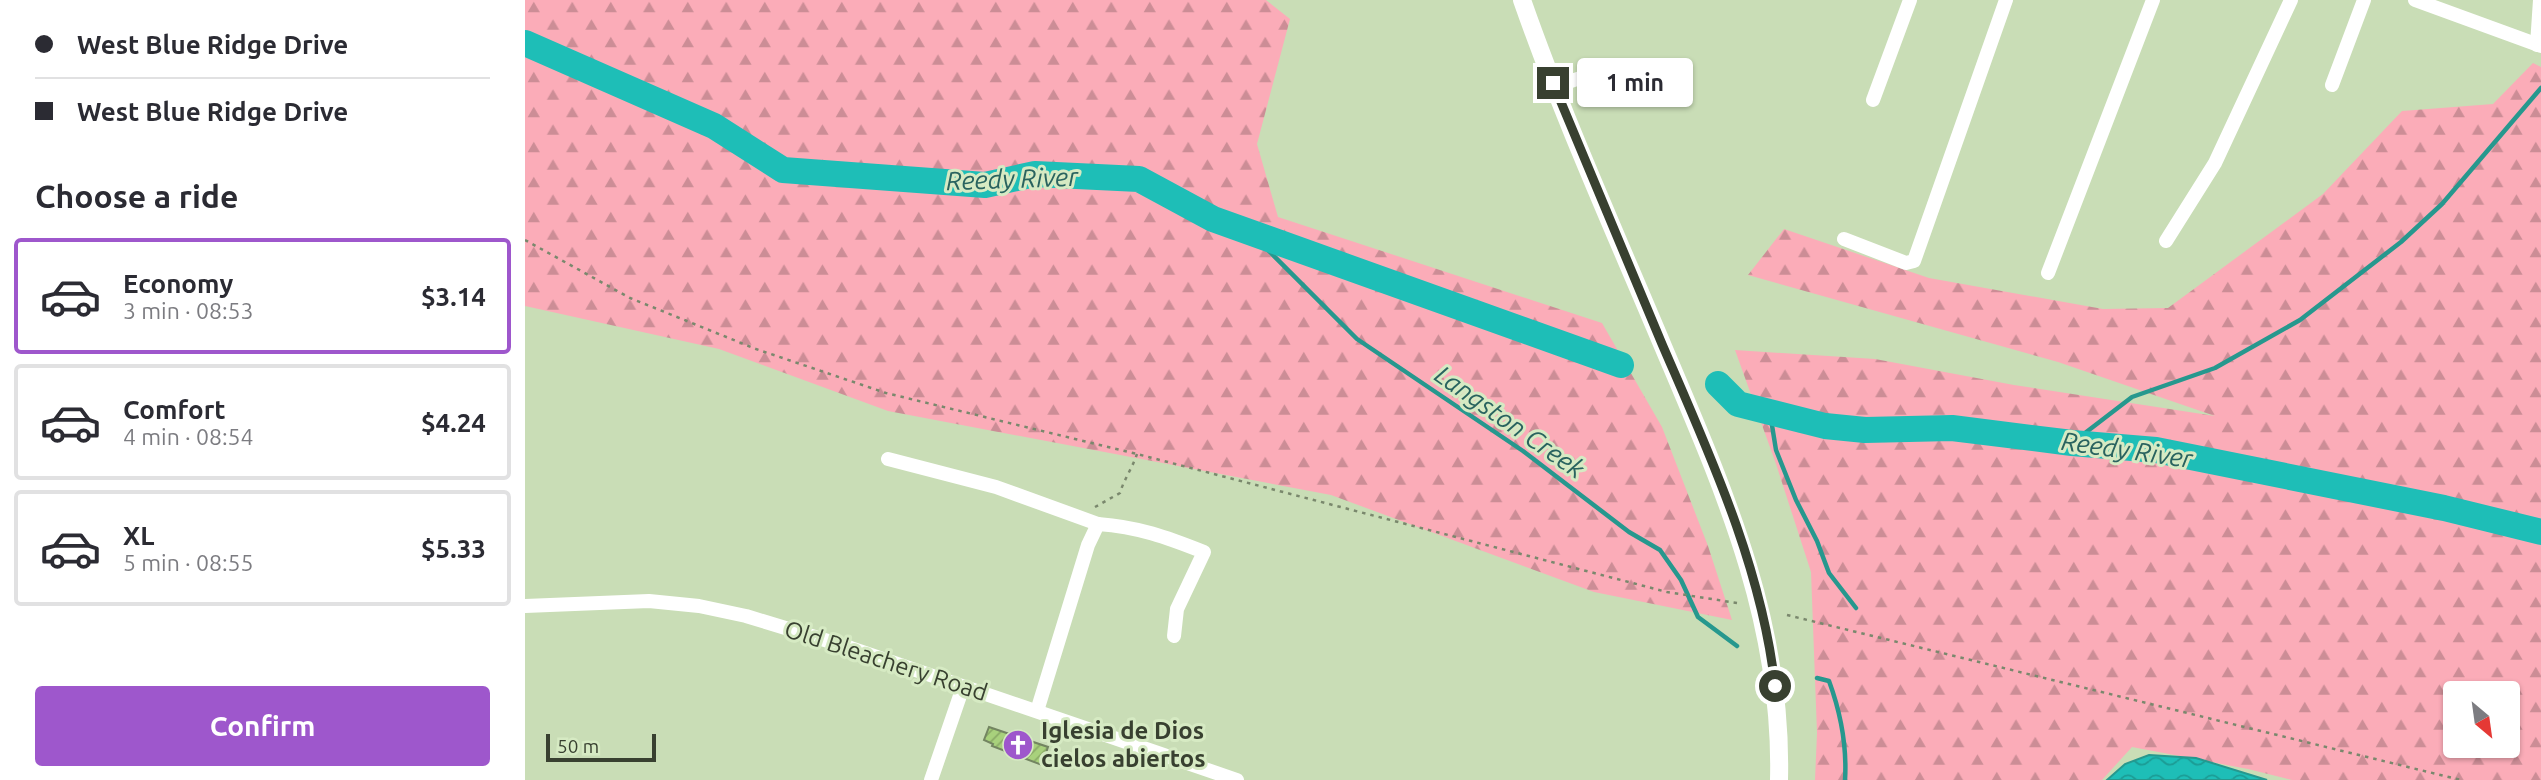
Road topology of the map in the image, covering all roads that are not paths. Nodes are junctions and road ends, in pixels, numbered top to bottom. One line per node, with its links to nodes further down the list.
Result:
1 (1522, 0): 12 (main road)
2 (1910, 0): 13 (street)
3 (2006, 0): 14 (street)
4 (2153, 0): 16 (street)
5 (2291, 0): 15 (street)
6 (2364, 0): 11 (street)
7 (2415, 0): 9 (street)
8 (2540, 0): 9 (street)
9 (2539, 45)
10 (1685, 77): 12 (street)
11 (2332, 85)
12 (1554, 87): 25 (main road)
13 (1873, 100)
14 (1844, 239)
15 (2166, 241)
16 (2048, 273)
17 (888, 459): 18 (street)
18 (1098, 524): 20 (street); 22 (street)
19 (525, 606): 21 (street, Old Bleachery Road)
20 (1174, 636)
21 (963, 687): 22 (street, Old Bleachery Road); 23 (street)
22 (1037, 710): 24 (street, Old Bleachery Road)
23 (931, 780)
24 (1237, 780)
25 (1779, 780)

